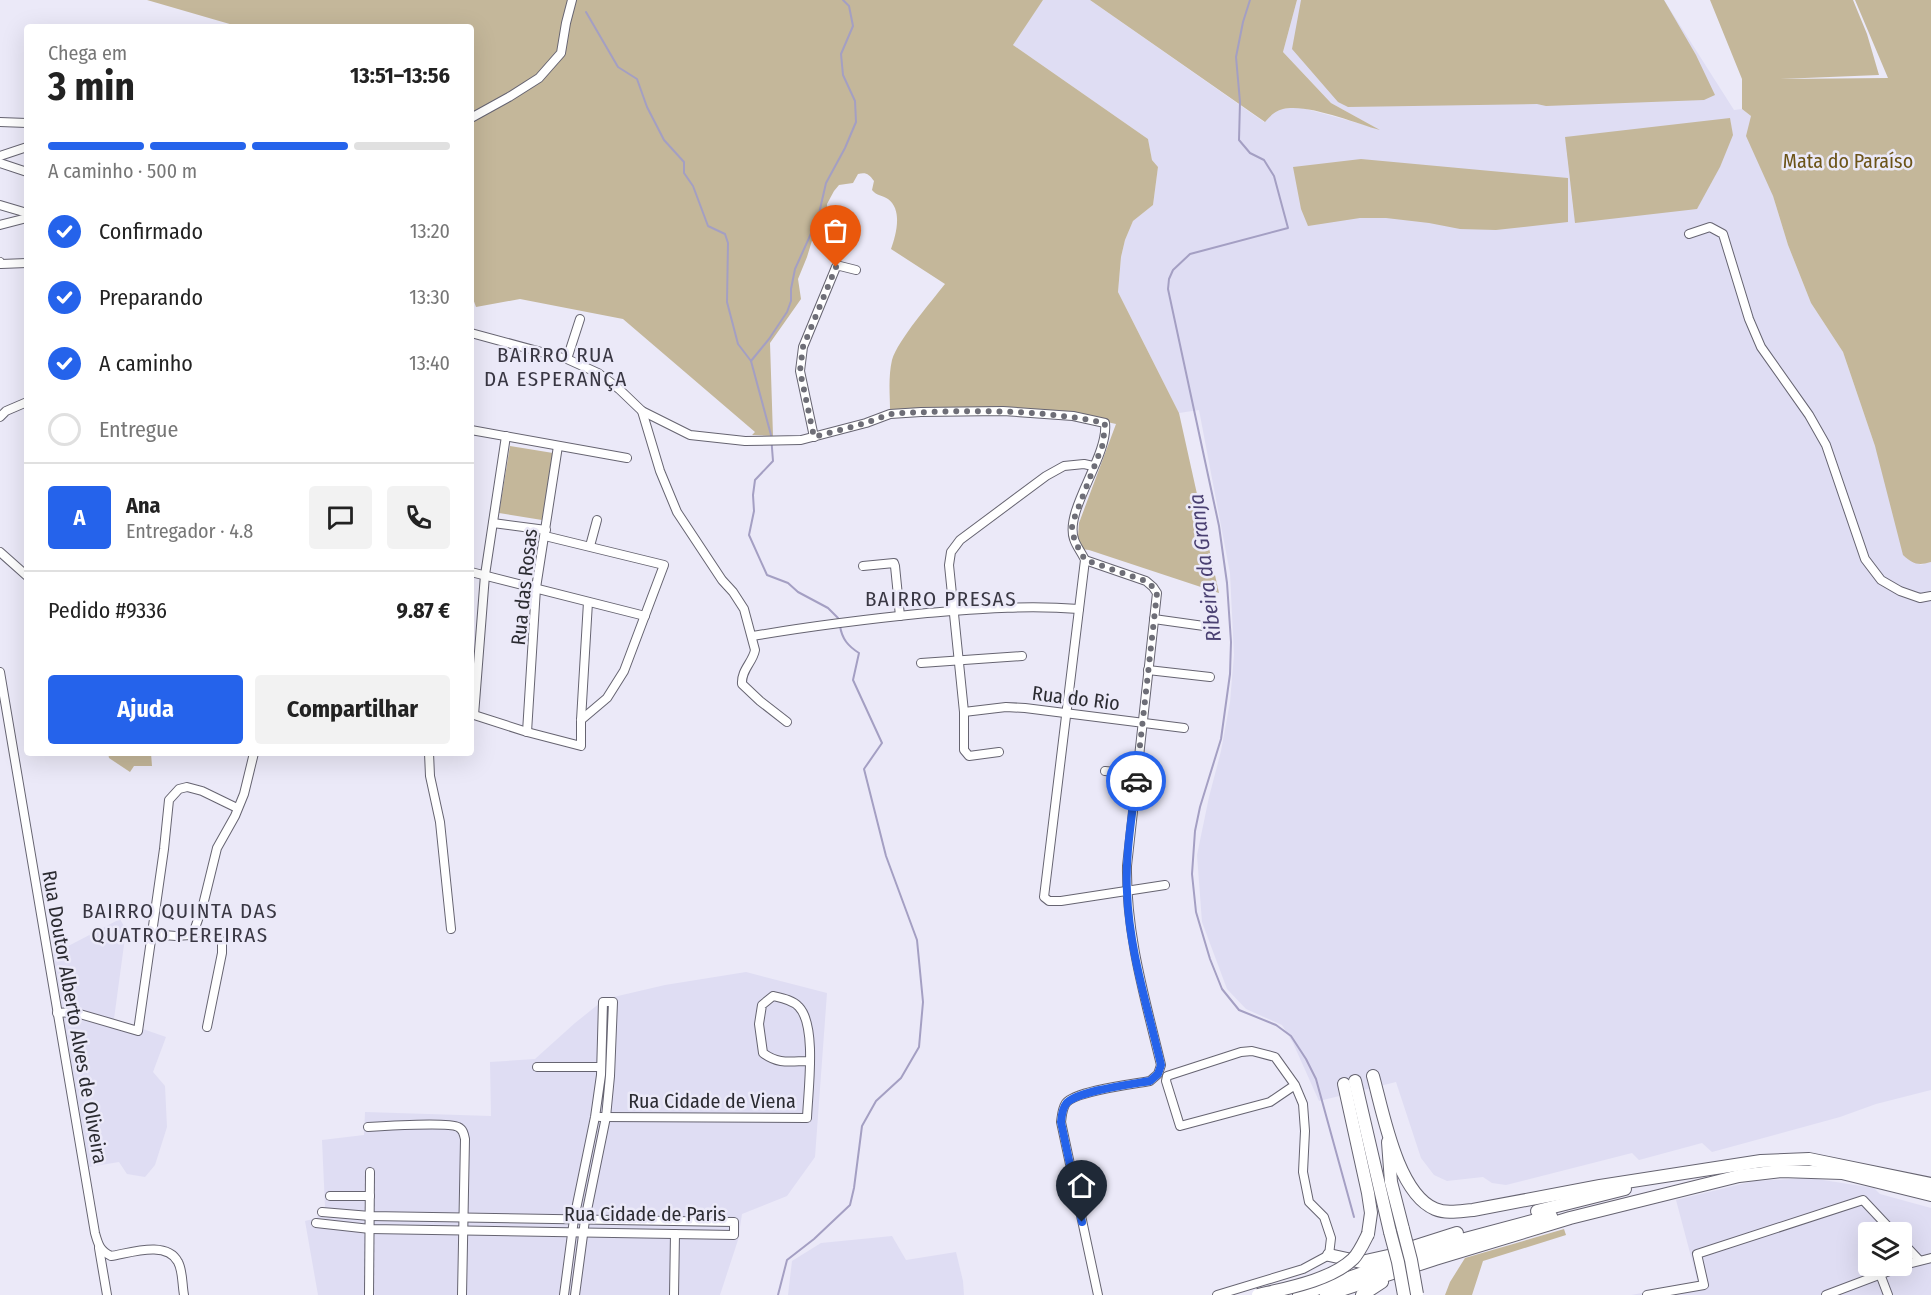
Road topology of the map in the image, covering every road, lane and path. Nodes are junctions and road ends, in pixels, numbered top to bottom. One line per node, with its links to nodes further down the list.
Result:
1 (572, 0): 2 (street)
2 (474, 116)
3 (0, 122): 4 (street)
4 (24, 123)
5 (24, 148): 6 (street)
6 (0, 156)
7 (0, 163): 8 (street)
8 (24, 171)
9 (0, 206): 10 (street)
10 (24, 215)
11 (24, 217): 13 (street)
12 (0, 219): 13 (street)
13 (18, 220): 14 (street)
14 (0, 225)
15 (1689, 234): 42 (street)
16 (0, 263): 17 (street)
17 (24, 263)
18 (856, 270): 27 (street)
19 (580, 319): 21 (street)
20 (474, 334): 21 (street)
21 (567, 359): 23 (street)
22 (24, 403): 24 (street)
23 (642, 411): 27 (street); 50 (street)
24 (0, 417)
25 (474, 431): 26 (street)
26 (506, 436): 28 (street); 32 (street)
27 (814, 437): 30 (street)
28 (558, 446): 29 (street); 33 (street, Rua das Rosas)
29 (627, 458)
30 (1093, 466): 36 (street); 45 (street)
31 (597, 520): 34 (street)
32 (493, 523): 33 (street); 40 (street)
33 (546, 533): 34 (street); 41 (street, Rua das Rosas)
34 (590, 546): 46 (street)
35 (0, 552): 38 (street)
36 (1085, 560): 44 (street); 48 (street)
37 (863, 566): 47 (street)
38 (24, 573)
39 (474, 573): 40 (street)
40 (485, 575): 41 (street); 57 (street)
41 (536, 588): 43 (street); 65 (street, Rua das Rosas)
42 (1931, 596)
43 (588, 602): 46 (street); 61 (street)
44 (1079, 609): 45 (street); 60 (street)
45 (953, 611): 47 (street); 52 (street)
46 (645, 616): 61 (street)
47 (900, 616): 50 (street)
48 (1154, 619): 49 (street); 54 (street)
49 (1210, 627)
50 (753, 636): 62 (street)
51 (1022, 656): 52 (street)
52 (958, 661): 53 (street); 58 (street)
53 (921, 663)
54 (1148, 670): 56 (street); 63 (street)
55 (0, 672): 77 (street, Rua Doutor Alberto Alves de Oliveira)
56 (1209, 677)
57 (474, 702)
58 (964, 712): 60 (street, Rua do Rio); 66 (street)
59 (474, 714): 65 (street)
60 (1066, 714): 63 (street, Rua do Rio); 73 (street)
61 (581, 720): 65 (street)
62 (787, 722)
63 (1143, 723): 64 (street, Rua do Rio); 70 (street)
64 (1184, 728)
65 (528, 732)
66 (999, 752)
67 (253, 756): 71 (street)
68 (429, 756): 74 (street)
69 (1105, 771): 70 (street)
70 (1137, 774): 73 (street)
71 (237, 808): 75 (street); 76 (street)
72 (1166, 885): 73 (street)
73 (1127, 892): 124 (street)
74 (451, 929)
75 (194, 931): 76 (street); 78 (street)
76 (151, 934): 77 (street)
77 (57, 1013): 107 (street, Rua Doutor Alberto Alves de Oliveira)
78 (207, 1027)
79 (810, 1061): 79 (street, Rua Cidade de Viena); 85 (street, Rua Cidade de Viena)
80 (537, 1067): 81 (street)
81 (601, 1067): 84 (street); 85 (street)
82 (1373, 1076): 87 (highway)
83 (1295, 1085): 83 (street); 109 (street)
84 (595, 1117): 85 (street, Rua Cidade de Viena); 98 (street)
85 (606, 1117): 99 (street)
86 (368, 1127): 97 (street)
87 (1388, 1127): 89 (highway); 116 (highway, bridge)
88 (1843, 1164): 89 (highway); 91 (highway); 127 (highway)
89 (1705, 1170): 109 (highway)
90 (370, 1172): 94 (street)
91 (1931, 1184)
92 (1931, 1195): 111 (highway)
93 (330, 1196): 94 (street)
94 (370, 1196): 96 (street)
95 (322, 1212): 96 (street, Rua Cidade de Paris)
96 (370, 1216): 97 (street, Rua Cidade de Paris); 102 (street)
97 (464, 1218): 98 (street, Rua Cidade de Paris); 103 (street)
98 (574, 1219): 99 (street, Rua Cidade de Paris); 104 (street)
99 (585, 1220): 105 (street); 106 (street, Rua Cidade de Paris)
100 (1884, 1222): 130 (street)
101 (316, 1223): 102 (street, Rua Cidade de Paris)
102 (370, 1229): 103 (street, Rua Cidade de Paris); 119 (street)
103 (464, 1230): 104 (street, Rua Cidade de Paris); 120 (street)
104 (572, 1231): 105 (street, Rua Cidade de Paris); 121 (street)
105 (584, 1232): 106 (street, Rua Cidade de Paris); 122 (street)
106 (675, 1234): 123 (street)
107 (99, 1248): 117 (street, Rua Doutor Alberto Alves de Oliveira); 118 (street)
108 (1912, 1253): 112 (street)
109 (1329, 1254): 125 (street)
110 (1931, 1258): 112 (street)
111 (1436, 1259): 128 (highway); 129 (highway)
112 (1919, 1260): 113 (street)
113 (1912, 1263)
114 (1875, 1276): 131 (street)
115 (1881, 1276): 132 (street)
116 (1412, 1294): 126 (highway, bridge)
117 (107, 1295)
118 (184, 1295)
119 (369, 1295)
120 (462, 1295)
121 (564, 1295)
122 (575, 1295)
123 (674, 1295)
124 (1098, 1295)
125 (1216, 1295)
126 (1258, 1295)
127 (1299, 1295)
128 (1326, 1295)
129 (1362, 1295)
130 (1647, 1295)
131 (1826, 1295)
132 (1888, 1295)

